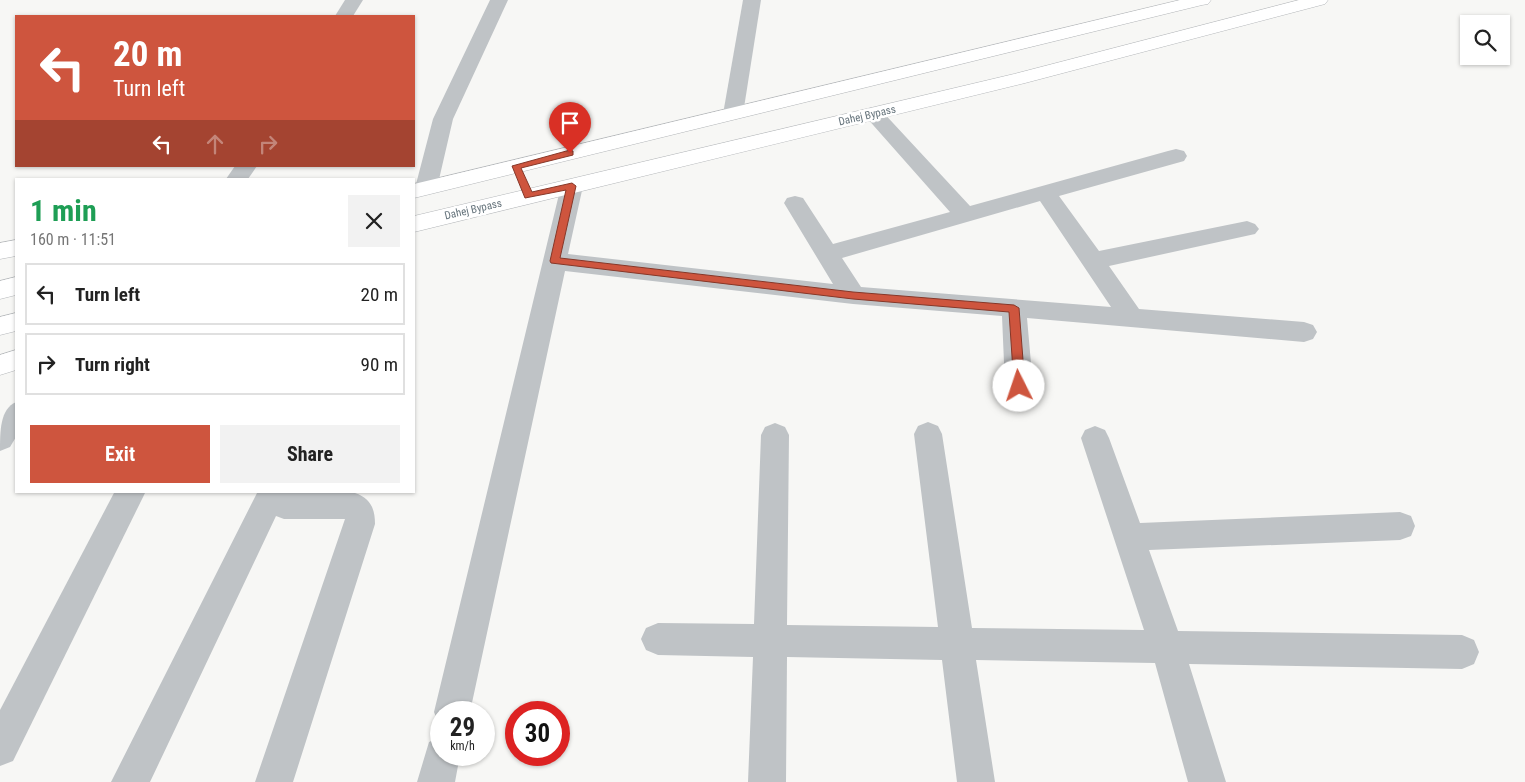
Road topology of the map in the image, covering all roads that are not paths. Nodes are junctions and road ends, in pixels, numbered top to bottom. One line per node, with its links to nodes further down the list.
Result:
1 (354, 0): 7 (street)
2 (499, 0): 14 (street)
3 (752, 0): 9 (street)
4 (1202, 0): 6 (highway)
5 (1319, 0): 8 (highway, Dahej Bypass)
6 (1180, 3): 9 (highway)
7 (345, 15)
8 (873, 113): 15 (highway, Dahej Bypass); 19 (street)
9 (733, 114): 11 (highway)
10 (1176, 156): 16 (street)
11 (516, 166): 14 (highway); 17 (highway)
12 (245, 167): 13 (street)
13 (238, 178)
14 (423, 186)
15 (572, 186): 17 (highway, Dahej Bypass); 27 (street)
16 (1045, 192): 19 (street); 28 (street)
17 (529, 196): 20 (highway, Dahej Bypass)
18 (795, 202): 26 (street)
19 (965, 215): 26 (street)
20 (442, 217): 21 (highway, Dahej Bypass); 23 (highway)
21 (415, 224)
22 (1247, 229): 28 (street)
23 (415, 230)
24 (15, 248): 25 (highway)
25 (0, 251)
26 (827, 254): 31 (street)
27 (554, 261): 31 (street); 55 (street)
28 (1092, 261): 33 (street)
29 (15, 286): 30 (highway)
30 (0, 290)
31 (853, 295): 32 (street)
32 (1014, 308): 33 (street); 39 (street)
33 (1132, 318): 36 (street)
34 (15, 322): 35 (highway)
35 (0, 326)
36 (1304, 332)
37 (15, 360): 38 (highway)
38 (0, 365)
39 (1019, 386)
40 (15, 415): 44 (street)
41 (928, 434): 52 (street)
42 (775, 435): 51 (street)
43 (1095, 438): 49 (street)
44 (0, 439)
45 (130, 493): 56 (street)
46 (273, 493): 58 (street)
47 (273, 493): 59 (street)
48 (1400, 526): 49 (street)
49 (1130, 537): 53 (street)
50 (658, 638): 51 (street)
51 (769, 640): 52 (street); 61 (street)
52 (958, 643): 53 (street); 62 (street)
53 (1167, 647): 54 (street); 63 (street)
54 (1462, 652)
55 (454, 701)
56 (0, 748)
57 (440, 766): 60 (street)
58 (130, 782)
59 (274, 782)
60 (436, 782)
61 (767, 782)
62 (976, 782)
63 (1206, 782)

